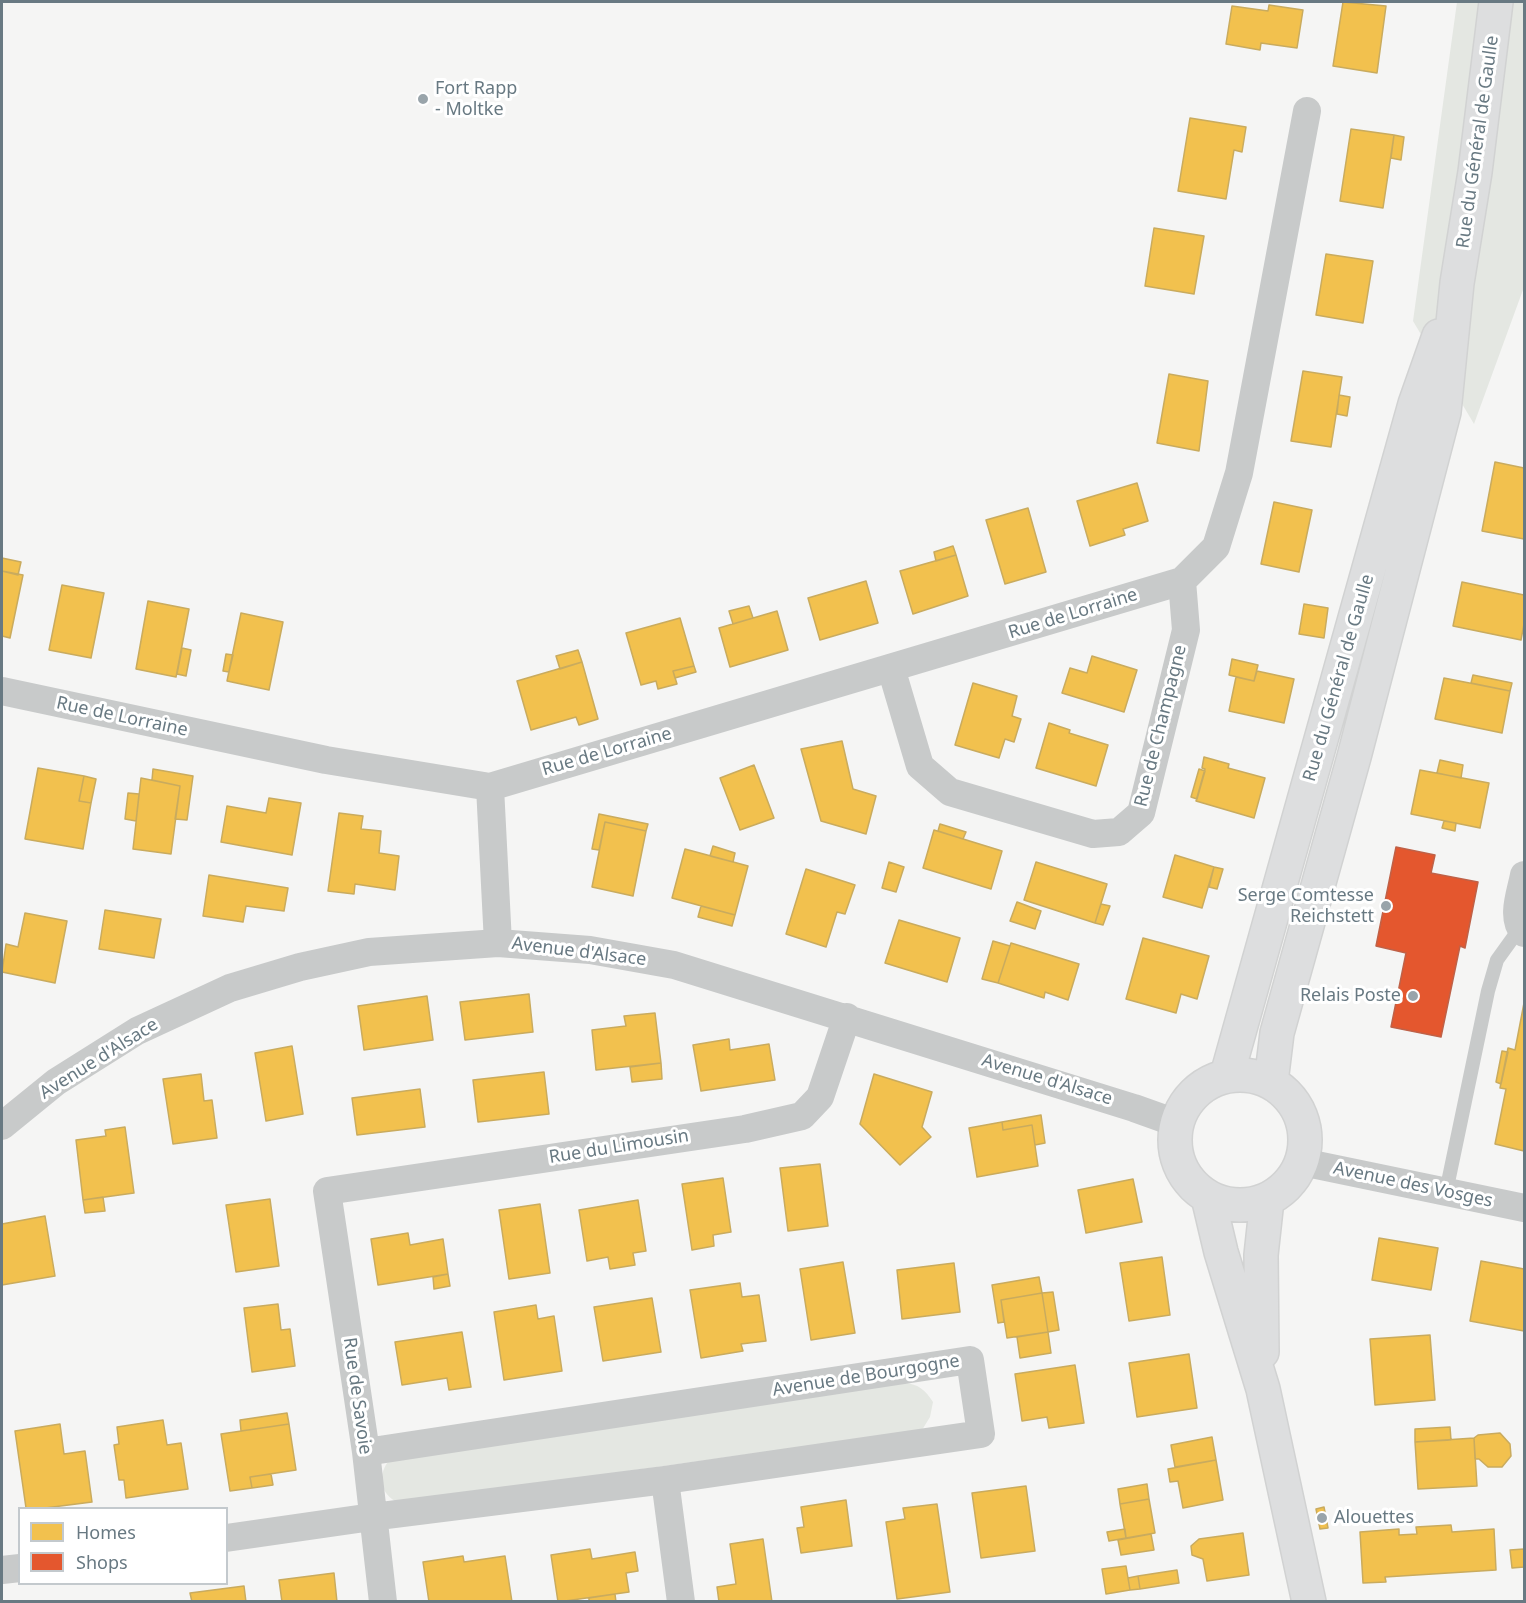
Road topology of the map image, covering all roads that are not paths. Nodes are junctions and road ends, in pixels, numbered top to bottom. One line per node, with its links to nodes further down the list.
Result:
1 (1497, 2): 3 (main road, Rue du Général de Gaulle)
2 (1306, 111): 4 (street, Rue de Lorraine)
3 (1457, 283): 12 (main road, Rue du Général de Gaulle); 13 (main road, Rue du Général de Gaulle)
4 (1182, 581): 5 (street, Rue de Lorraine); 5 (street, Rue de Champagne)
5 (891, 668): 7 (street, Rue de Lorraine)
6 (2, 692): 7 (street, Rue de Lorraine)
7 (490, 787): 10 (street)
8 (1524, 875): 9 (street)
9 (1522, 930): 18 (lane)
10 (498, 943): 11 (street, Avenue d'Alsace); 15 (street, Avenue d'Alsace)
11 (847, 1017): 14 (street, Avenue d'Alsace); 17 (street, Rue du Limousin)
12 (1227, 1075): 13 (main road); 14 (main road)
13 (1271, 1082): 16 (main road)
14 (1176, 1123): 19 (main road)
15 (2, 1126)
16 (1302, 1162): 18 (street, Avenue des Vosges); 20 (main road)
17 (327, 1191): 23 (street, Rue de Savoie)
18 (1446, 1192): 21 (street, Avenue des Vosges)
19 (1208, 1197): 20 (main road); 22 (main road)
20 (1267, 1200): 22 (main road)
21 (1524, 1208)
22 (1263, 1389): 31 (main road)
23 (366, 1452): 24 (street, Avenue de Bourgogne); 25 (street, Rue de Savoie)
24 (665, 1480): 25 (street, Avenue de Bourgogne); 30 (street)
25 (372, 1517): 26 (street, Avenue de Bourgogne); 29 (street, Rue de Savoie)
26 (228, 1538)
27 (18, 1568): 28 (street)
28 (2, 1570)
29 (383, 1602)
30 (681, 1602)
31 (1309, 1602)

